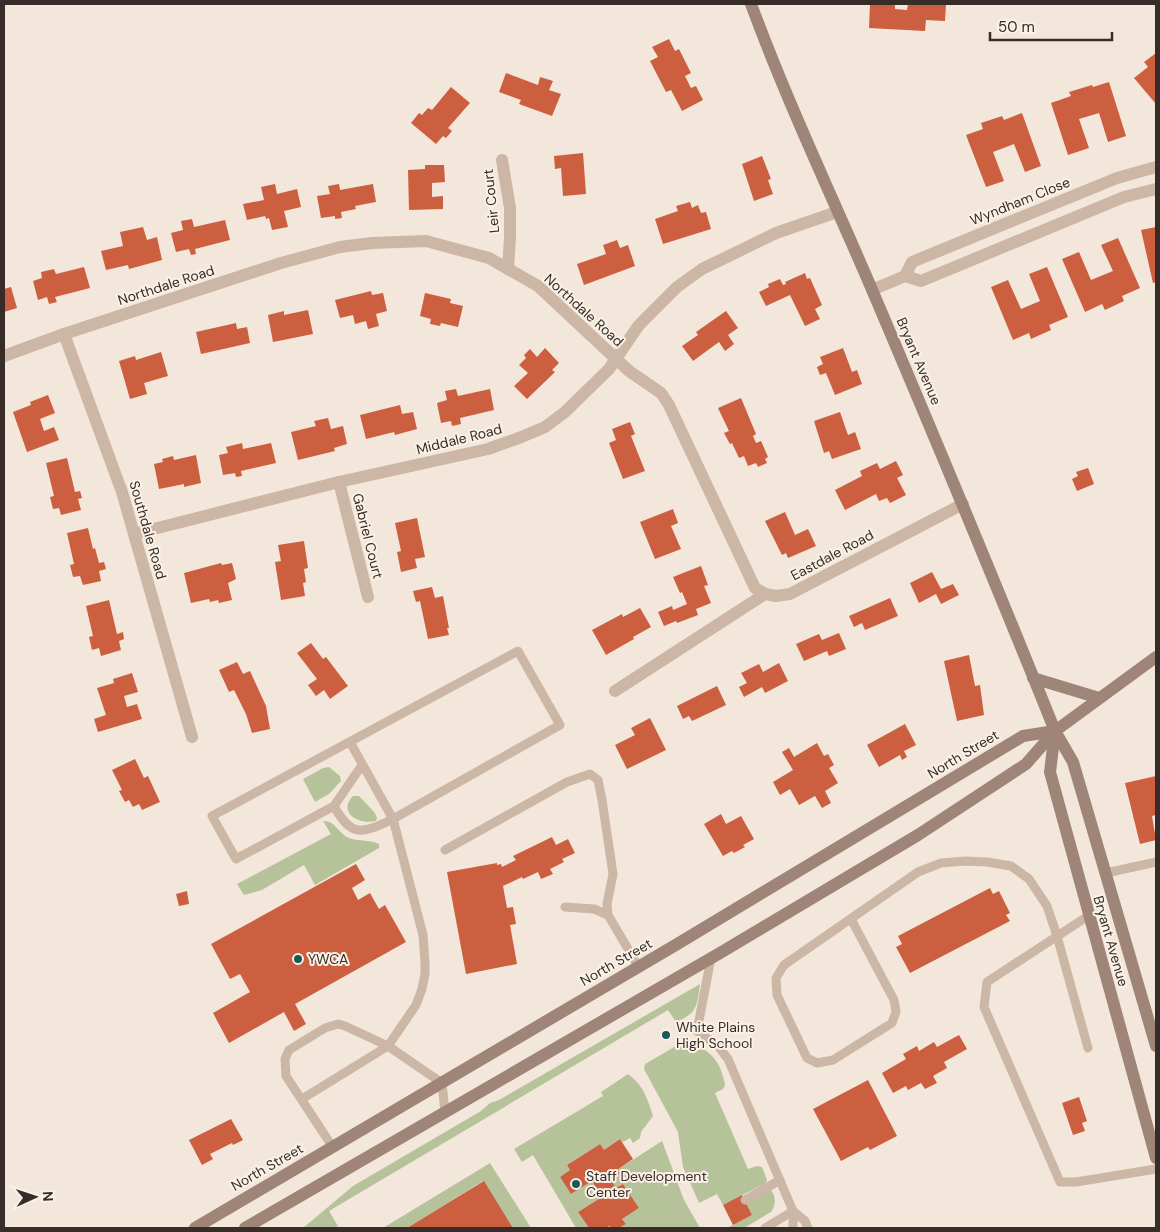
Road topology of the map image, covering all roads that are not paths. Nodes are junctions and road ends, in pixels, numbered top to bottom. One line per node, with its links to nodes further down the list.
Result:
1 (752, 4): 7 (main road, Bryant Avenue)
2 (502, 160): 8 (street, Leir Court)
3 (1156, 167): 4 (street, Wyndham Close)
4 (1117, 178): 6 (street); 9 (street, Wyndham Close)
5 (1156, 189): 6 (street, Wyndham Close)
6 (1124, 197): 9 (street, Wyndham Close)
7 (837, 212): 10 (main road, Bryant Avenue); 13 (street, Middale Road)
8 (508, 268): 11 (street, Northdale Road); 13 (street, Northdale Road)
9 (905, 276): 10 (street, Wyndham Close)
10 (872, 290): 15 (main road, Bryant Avenue)
11 (64, 334): 12 (street, Northdale Road); 16 (street, Southdale Road)
12 (4, 356)
13 (616, 359): 14 (street, Middale Road); 17 (street, Northdale Road)
14 (339, 482): 16 (street, Middale Road); 18 (street, Gabriel Court)
15 (963, 504): 17 (street, Eastdale Road); 20 (main road, Bryant Avenue)
16 (134, 534): 24 (street, Southdale Road)
17 (765, 594): 21 (street)
18 (368, 597)
19 (1156, 657): 22 (main road, North Street)
20 (1033, 678): 22 (main road); 23 (main road, Bryant Avenue)
21 (615, 691)
22 (1100, 698): 23 (main road, North Street)
23 (1055, 731): 31 (main road, Bryant Avenue); 34 (main road, Bryant Avenue); 37 (main road, North Street); 38 (main road, North Street)
24 (192, 737)
25 (350, 742): 26 (lane); 27 (lane); 28 (lane)
26 (362, 766): 27 (lane); 28 (lane)
27 (334, 806): 28 (lane)
28 (393, 820): 39 (lane)
29 (445, 850): 33 (lane)
30 (1156, 862): 31 (lane)
31 (1106, 873): 40 (main road, Bryant Avenue)
32 (566, 907): 33 (lane)
33 (608, 915): 38 (lane)
34 (1088, 916): 36 (lane); 46 (main road, Bryant Avenue)
35 (851, 919): 35 (lane); 36 (lane)
36 (1057, 936): 41 (lane); 47 (lane)
37 (711, 958): 44 (main road, North Street); 48 (lane)
38 (638, 966): 42 (main road, North Street)
39 (388, 1046): 42 (lane); 43 (lane); 43 (lane)
40 (1156, 1046)
41 (1088, 1048)
42 (442, 1084): 44 (lane); 45 (main road, North Street)
43 (302, 1099): 45 (lane)
44 (445, 1112): 52 (main road, North Street)
45 (332, 1146): 51 (main road, North Street)
46 (1156, 1158)
47 (1156, 1169)
48 (780, 1180): 49 (lane); 50 (lane)
49 (745, 1200)
50 (793, 1211): 53 (lane); 54 (lane); 55 (lane)
51 (195, 1228)
52 (245, 1228)
53 (765, 1228)
54 (794, 1228)
55 (808, 1228)

